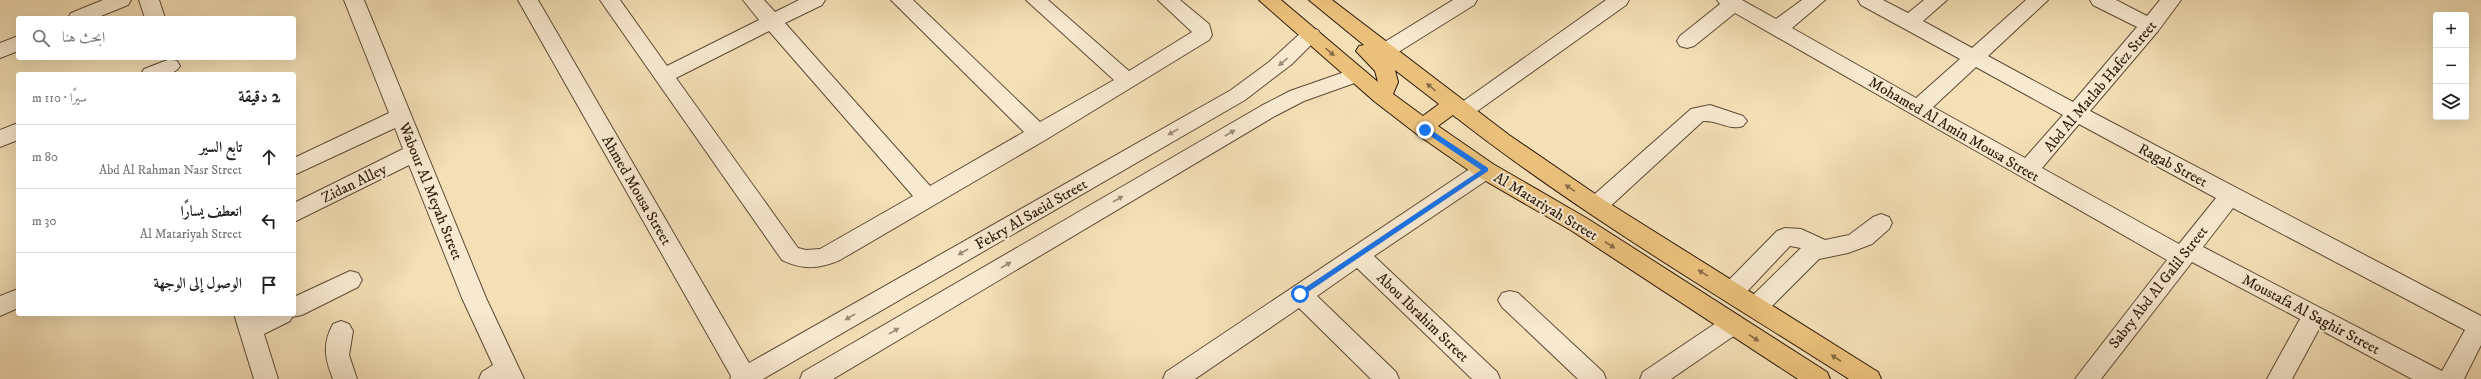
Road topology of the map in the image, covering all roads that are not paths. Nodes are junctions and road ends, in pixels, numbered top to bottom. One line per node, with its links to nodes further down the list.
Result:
1 (121, 0): 22 (street)
2 (149, 0): 23 (street)
3 (354, 0): 44 (street, Wabour Al Meyah Street)
4 (528, 0): 77 (street, Ahmed Mousa Street)
5 (610, 0): 38 (street)
6 (752, 0): 24 (street)
7 (815, 0): 24 (street)
8 (901, 0): 48 (street)
9 (1036, 0): 39 (street)
10 (1168, 0): 39 (street)
11 (1269, 0): 29 (main road, Al Matariyah Street)
12 (1319, 0): 25 (main road, Al Matariyah Street)
13 (1467, 0): 32 (street)
14 (1619, 0): 42 (street)
15 (1815, 0): 28 (street)
16 (1868, 0): 26 (street, Ragab Street)
17 (1937, 0): 26 (street)
18 (2038, 0): 34 (street)
19 (2100, 0): 27 (street)
20 (2171, 0): 27 (street, Abd Al Matlab Hafez Street)
21 (1730, 2): 28 (street, Mohamed Al Amin Mousa Street); 30 (street)
22 (88, 10)
23 (154, 16)
24 (772, 22): 38 (street); 55 (street)
25 (1348, 22): 32 (main road, Al Matariyah Street); 40 (main road)
26 (1909, 22): 34 (street, Ragab Street)
27 (2151, 26): 43 (street, Abd Al Matlab Hafez Street)
28 (1778, 28): 41 (street, Mohamed Al Amin Mousa Street)
29 (1311, 35): 37 (main road, Al Matariyah Street, one-way to 37); 77 (street, Fekry Al Saeid Street, one-way to 77)
30 (1687, 41)
31 (16, 44): 33 (street)
32 (1385, 50): 42 (main road, Al Matariyah Street, one-way to 32)
33 (0, 51)
34 (1974, 58): 41 (street); 43 (street, Ragab Street)
35 (170, 66): 36 (street)
36 (156, 72)
37 (1356, 75): 40 (main road, Al Matariyah Street); 80 (street, Fekry Al Saeid Street, one-way to 37)
38 (664, 76): 55 (street)
39 (1128, 81): 48 (street)
40 (1381, 96): 46 (main road, Al Matariyah Street)
41 (1918, 108): 53 (street, Mohamed Al Amin Mousa Street)
42 (1459, 110): 46 (main road); 56 (main road, Al Matariyah Street, one-way to 42)
43 (2077, 113): 53 (street, Abd Al Matlab Hafez Street); 54 (street, Ragab Street)
44 (401, 116): 50 (street, Wabour Al Meyah Street); 51 (street)
45 (1736, 121): 56 (street)
46 (1425, 130): 52 (main road, Al Matariyah Street)
47 (16, 132): 49 (street)
48 (1039, 134): 55 (street)
49 (0, 139)
50 (414, 153): 57 (street, Zidan Alley); 76 (street, Wabour Al Meyah Street)
51 (296, 166)
52 (1485, 170): 61 (street); 73 (main road, Al Matariyah Street, one-way to 73)
53 (2028, 170): 60 (street, Mohamed Al Amin Mousa Street)
54 (2230, 196): 60 (street, Sabry Abd Al Galil Street); 74 (street, Ragab Street)
55 (927, 198)
56 (1596, 206): 63 (main road, Al Matariyah Street, one-way to 56)
57 (296, 211)
58 (1881, 223): 59 (street)
59 (1822, 249): 63 (street); 69 (street)
60 (2185, 253): 71 (street, Moustafa Al Saghir Street); 88 (street, Sabry Abd Al Galil Street)
61 (1358, 255): 64 (street); 83 (street, Abou Ibrahim Street)
62 (350, 280): 68 (street)
63 (1732, 292): 69 (main road, Al Matariyah Street)
64 (1300, 294): 81 (street); 82 (street)
65 (16, 299): 67 (street)
66 (1510, 300): 84 (street)
67 (0, 306)
68 (296, 307)
69 (1756, 307): 87 (main road, Al Matariyah Street, one-way to 69)
70 (274, 316): 72 (street)
71 (2314, 316): 89 (street); 90 (street, Moustafa Al Saghir Street)
72 (249, 322): 78 (street)
73 (1734, 324): 85 (street); 86 (main road, Al Matariyah Street, one-way to 86)
74 (2480, 326): 91 (street)
75 (341, 331): 79 (street)
76 (503, 376)
77 (744, 378)
78 (266, 379)
79 (345, 379)
80 (812, 379)
81 (1175, 379)
82 (1387, 379)
83 (1488, 379)
84 (1594, 379)
85 (1652, 379)
86 (1818, 379)
87 (1869, 379)
88 (2087, 379)
89 (2279, 379)
90 (2434, 379)
91 (2451, 379)

